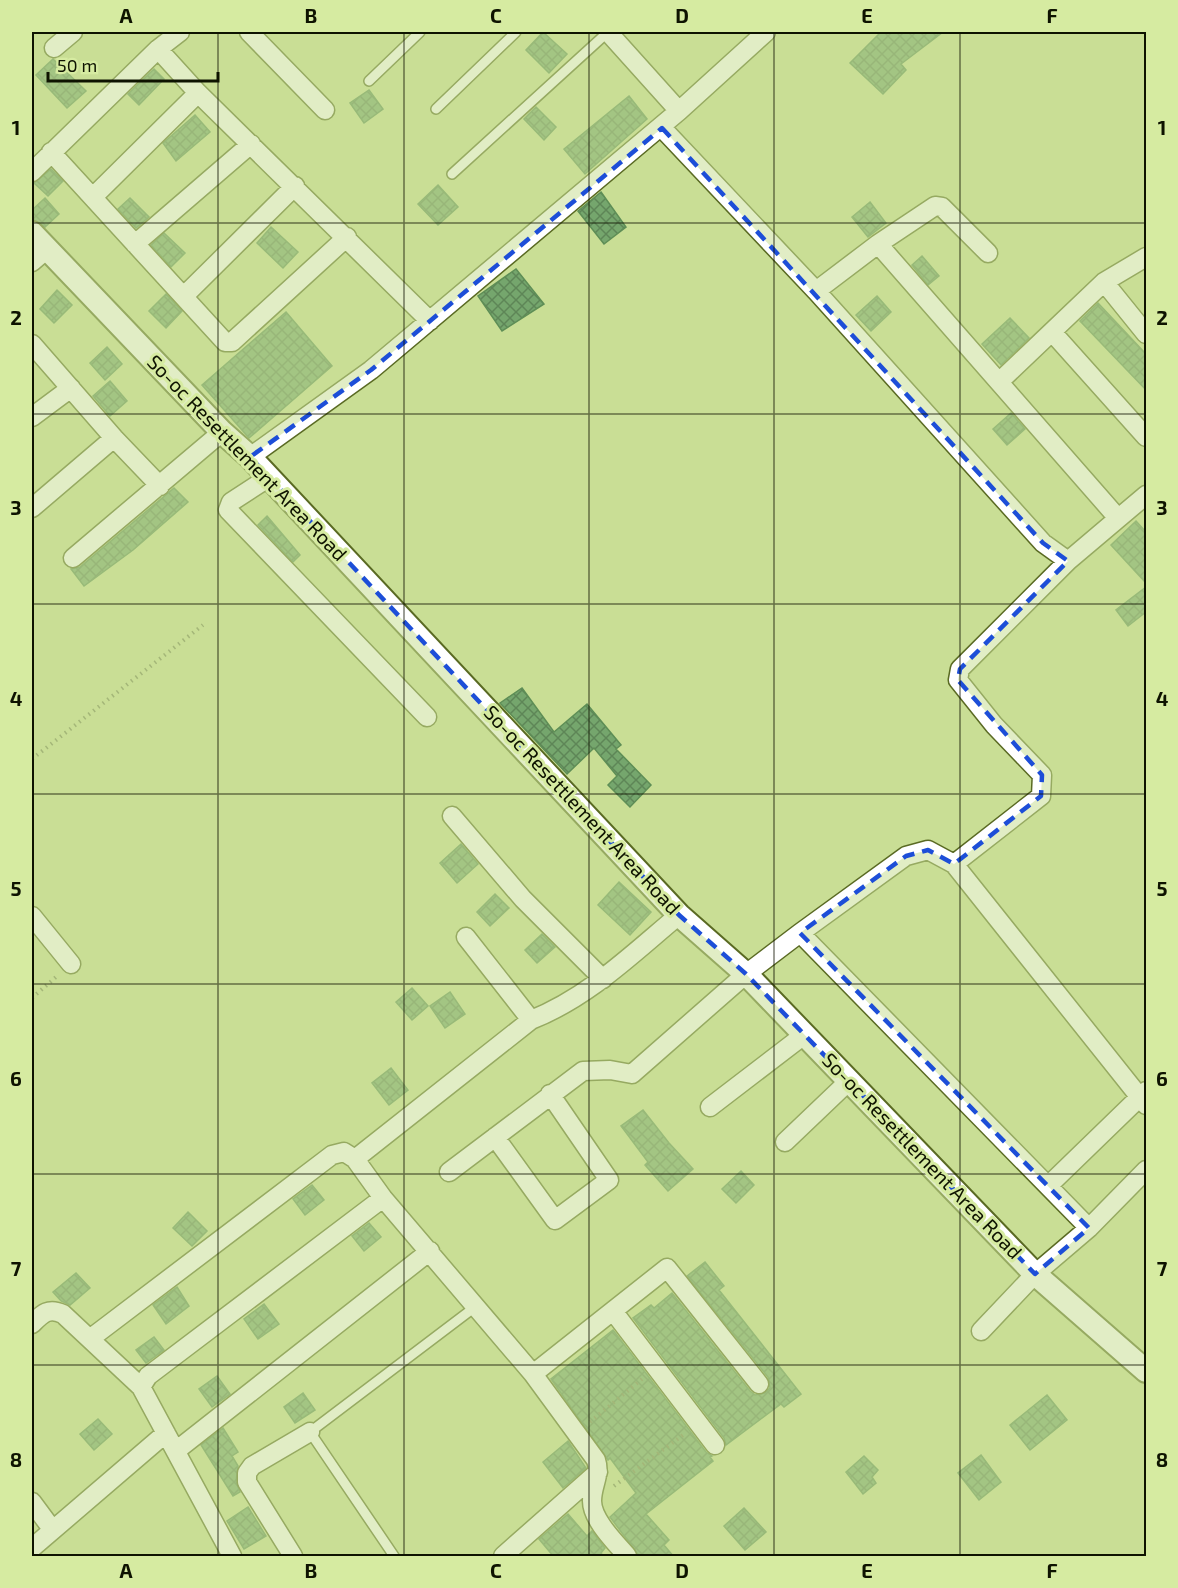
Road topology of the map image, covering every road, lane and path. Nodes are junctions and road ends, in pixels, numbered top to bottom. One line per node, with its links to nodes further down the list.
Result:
1 (73, 32): 8 (street)
2 (180, 32): 9 (street)
3 (249, 32): 13 (street)
4 (420, 32): 10 (lane)
5 (516, 32): 12 (lane)
6 (608, 32): 14 (street); 19 (lane)
7 (766, 32): 14 (street)
8 (54, 48)
9 (158, 49): 11 (street); 17 (street)
10 (369, 81)
11 (198, 93): 16 (street); 21 (street)
12 (436, 109)
13 (325, 110)
14 (679, 111): 15 (street)
15 (662, 128): 30 (street); 32 (street)
16 (251, 144): 20 (street); 24 (street)
17 (51, 152): 18 (street); 21 (street)
18 (32, 172)
19 (452, 174)
20 (295, 186): 23 (street); 31 (street)
21 (93, 197): 24 (street)
22 (32, 233): 27 (street, So-oc Resettlement Area Road)
23 (347, 237): 31 (street); 32 (street)
24 (135, 244): 31 (street)
25 (878, 244): 26 (street); 30 (street); 36 (street)
26 (988, 253)
27 (39, 256): 39 (street, So-oc Resettlement Area Road)
28 (1146, 257): 29 (street)
29 (1104, 282): 33 (street); 34 (street)
30 (816, 291): 49 (street)
31 (184, 296)
32 (429, 321): 42 (street)
33 (1052, 332): 36 (street); 40 (street)
34 (1146, 334)
35 (32, 344): 37 (street)
36 (999, 382): 47 (street)
37 (70, 388): 38 (street); 41 (street)
38 (32, 417)
39 (222, 432): 42 (street, So-oc Resettlement Area Road); 44 (street)
40 (1146, 436)
41 (114, 438): 44 (street); 46 (street)
42 (250, 457): 43 (street, So-oc Resettlement Area Road)
43 (268, 478): 51 (street); 55 (street, So-oc Resettlement Area Road)
44 (160, 486): 48 (street)
45 (1146, 495): 47 (street)
46 (32, 508)
47 (1117, 517): 49 (street)
48 (73, 558)
49 (1068, 561): 54 (street)
50 (203, 625): 52 (path)
51 (427, 717)
52 (32, 759)
53 (452, 816): 61 (street)
54 (954, 864): 57 (street); 67 (street)
55 (679, 915): 60 (street, So-oc Resettlement Area Road); 61 (street)
56 (32, 916): 59 (street)
57 (800, 933): 60 (street); 74 (street)
58 (466, 937): 63 (street)
59 (71, 964): 62 (path)
60 (746, 974): 64 (street, So-oc Resettlement Area Road); 66 (street)
61 (603, 979): 63 (street)
62 (32, 998)
63 (531, 1020): 71 (street)
64 (804, 1035): 65 (street, So-oc Resettlement Area Road); 68 (street)
65 (850, 1080): 70 (street); 78 (street, So-oc Resettlement Area Road)
66 (550, 1094): 69 (street); 69 (street)
67 (1144, 1097): 74 (street)
68 (710, 1107)
69 (495, 1137): 73 (street)
70 (785, 1142)
71 (355, 1159): 75 (street); 83 (street)
72 (1146, 1170): 76 (street)
73 (449, 1172)
74 (1048, 1186): 76 (street)
75 (383, 1198): 77 (street); 88 (street)
76 (1089, 1228): 78 (street)
77 (430, 1251): 79 (street); 94 (street)
78 (1035, 1274): 82 (street); 85 (street, So-oc Resettlement Area Road)
79 (475, 1307): 86 (street); 90 (lane)
80 (614, 1311): 84 (street); 86 (street); 87 (street)
81 (32, 1324): 83 (street)
82 (981, 1331)
83 (91, 1338): 88 (street)
84 (656, 1367): 89 (street); 92 (path)
85 (1146, 1371)
86 (533, 1374): 92 (street)
87 (759, 1384)
88 (141, 1387): 91 (street)
89 (698, 1424): 93 (street); 97 (path)
90 (310, 1432): 102 (street); 103 (lane)
91 (166, 1433): 94 (street); 98 (street)
92 (575, 1435): 95 (street)
93 (715, 1445)
94 (177, 1450): 100 (street)
95 (599, 1471): 97 (street); 104 (street)
96 (32, 1502): 98 (street)
97 (592, 1503): 101 (street)
98 (52, 1529): 99 (street)
99 (32, 1548)
100 (226, 1554)
101 (620, 1554)
102 (293, 1557)
103 (394, 1557)
104 (503, 1557)

